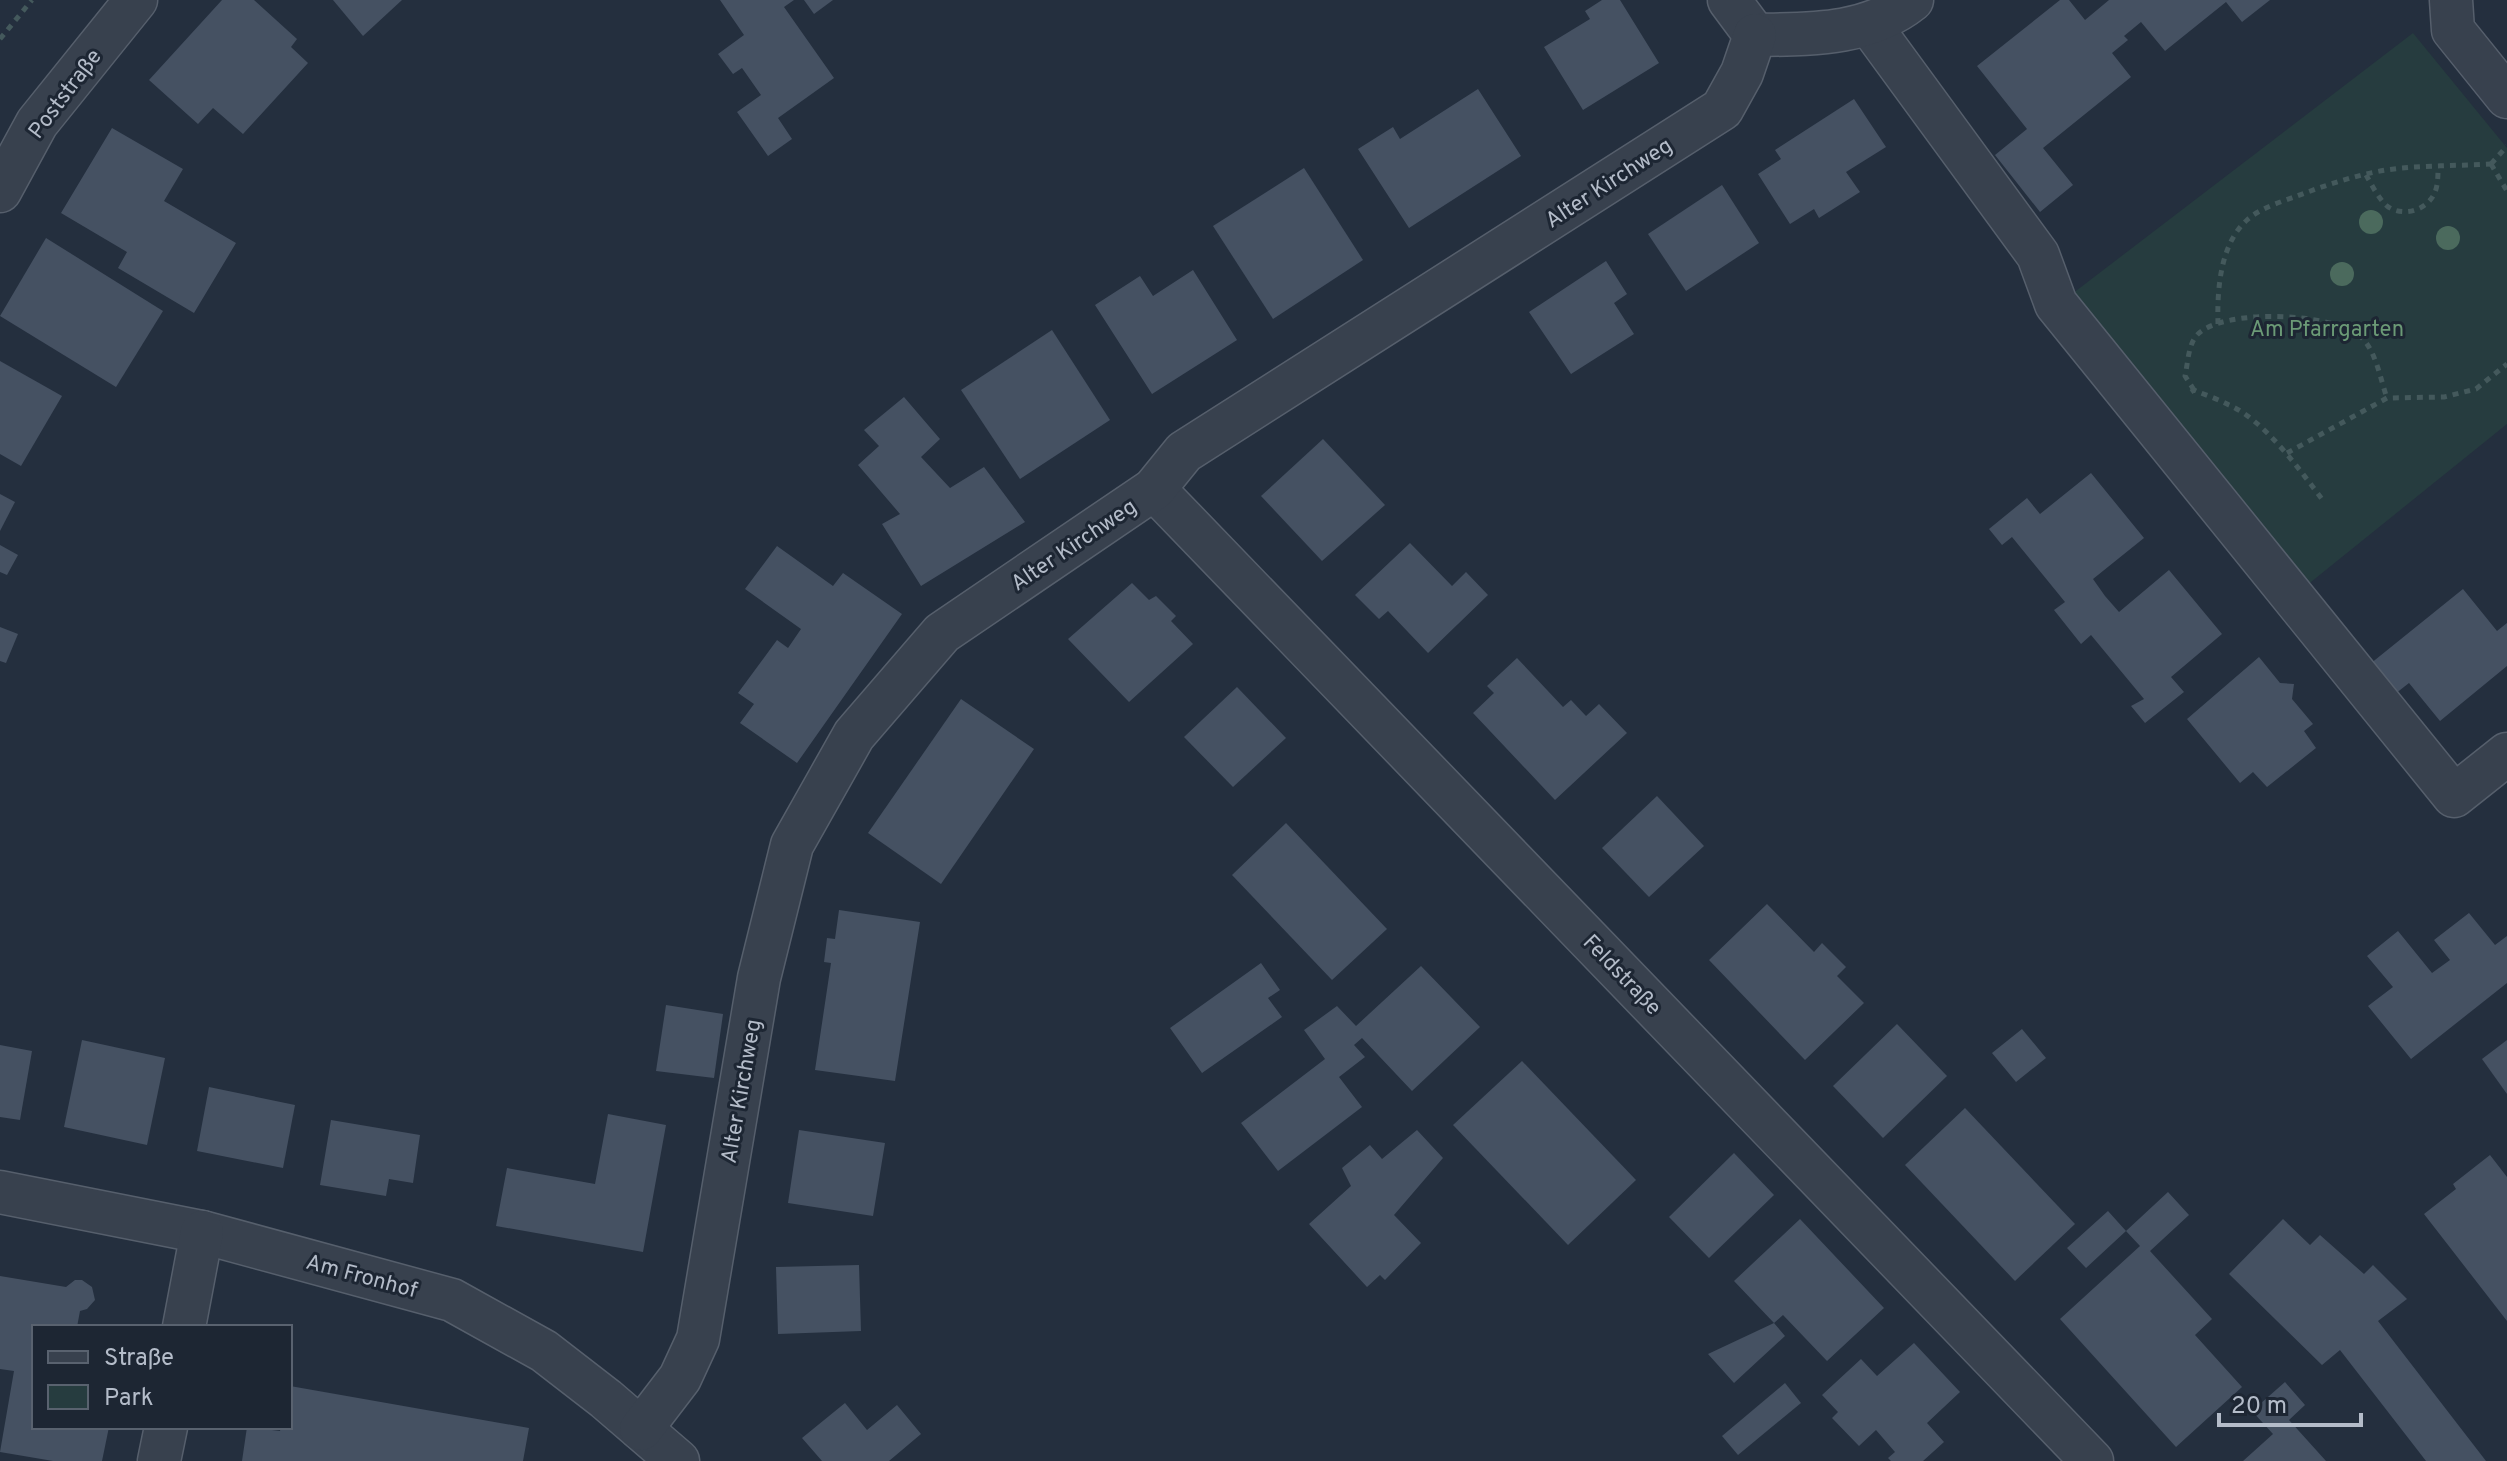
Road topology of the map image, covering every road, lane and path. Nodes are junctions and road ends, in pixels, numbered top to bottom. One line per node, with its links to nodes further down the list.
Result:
1 (32, 0): 8 (path)
2 (136, 0): 14 (street, Poststraße)
3 (1729, 0): 7 (street)
4 (1912, 0): 6 (street)
5 (2451, 0): 9 (street)
6 (1869, 24): 7 (street); 20 (street)
7 (1755, 35): 22 (street, Alter Kirchweg)
8 (0, 39)
9 (2507, 97)
10 (2507, 146): 11 (path)
11 (2491, 164): 12 (path); 15 (path)
12 (2438, 167): 13 (path); 13 (path)
13 (2366, 175): 16 (path)
14 (0, 191)
15 (2507, 191)
16 (2218, 324): 18 (path); 19 (path)
17 (2507, 364): 19 (path)
18 (2194, 390): 20 (path); 21 (path)
19 (2387, 398): 21 (path)
20 (2152, 422): 24 (street)
21 (2287, 453): 23 (path)
22 (1154, 489): 29 (street, Alter Kirchweg); 32 (street, Feldstraße)
23 (2322, 499)
24 (2507, 754)
25 (0, 1192): 26 (street, Am Fronhof)
26 (202, 1232): 27 (street); 29 (street, Am Fronhof)
27 (184, 1325)
28 (166, 1429): 30 (street)
29 (641, 1429): 31 (street, Am Fronhof)
30 (159, 1461)
31 (678, 1461)
32 (2092, 1461)

